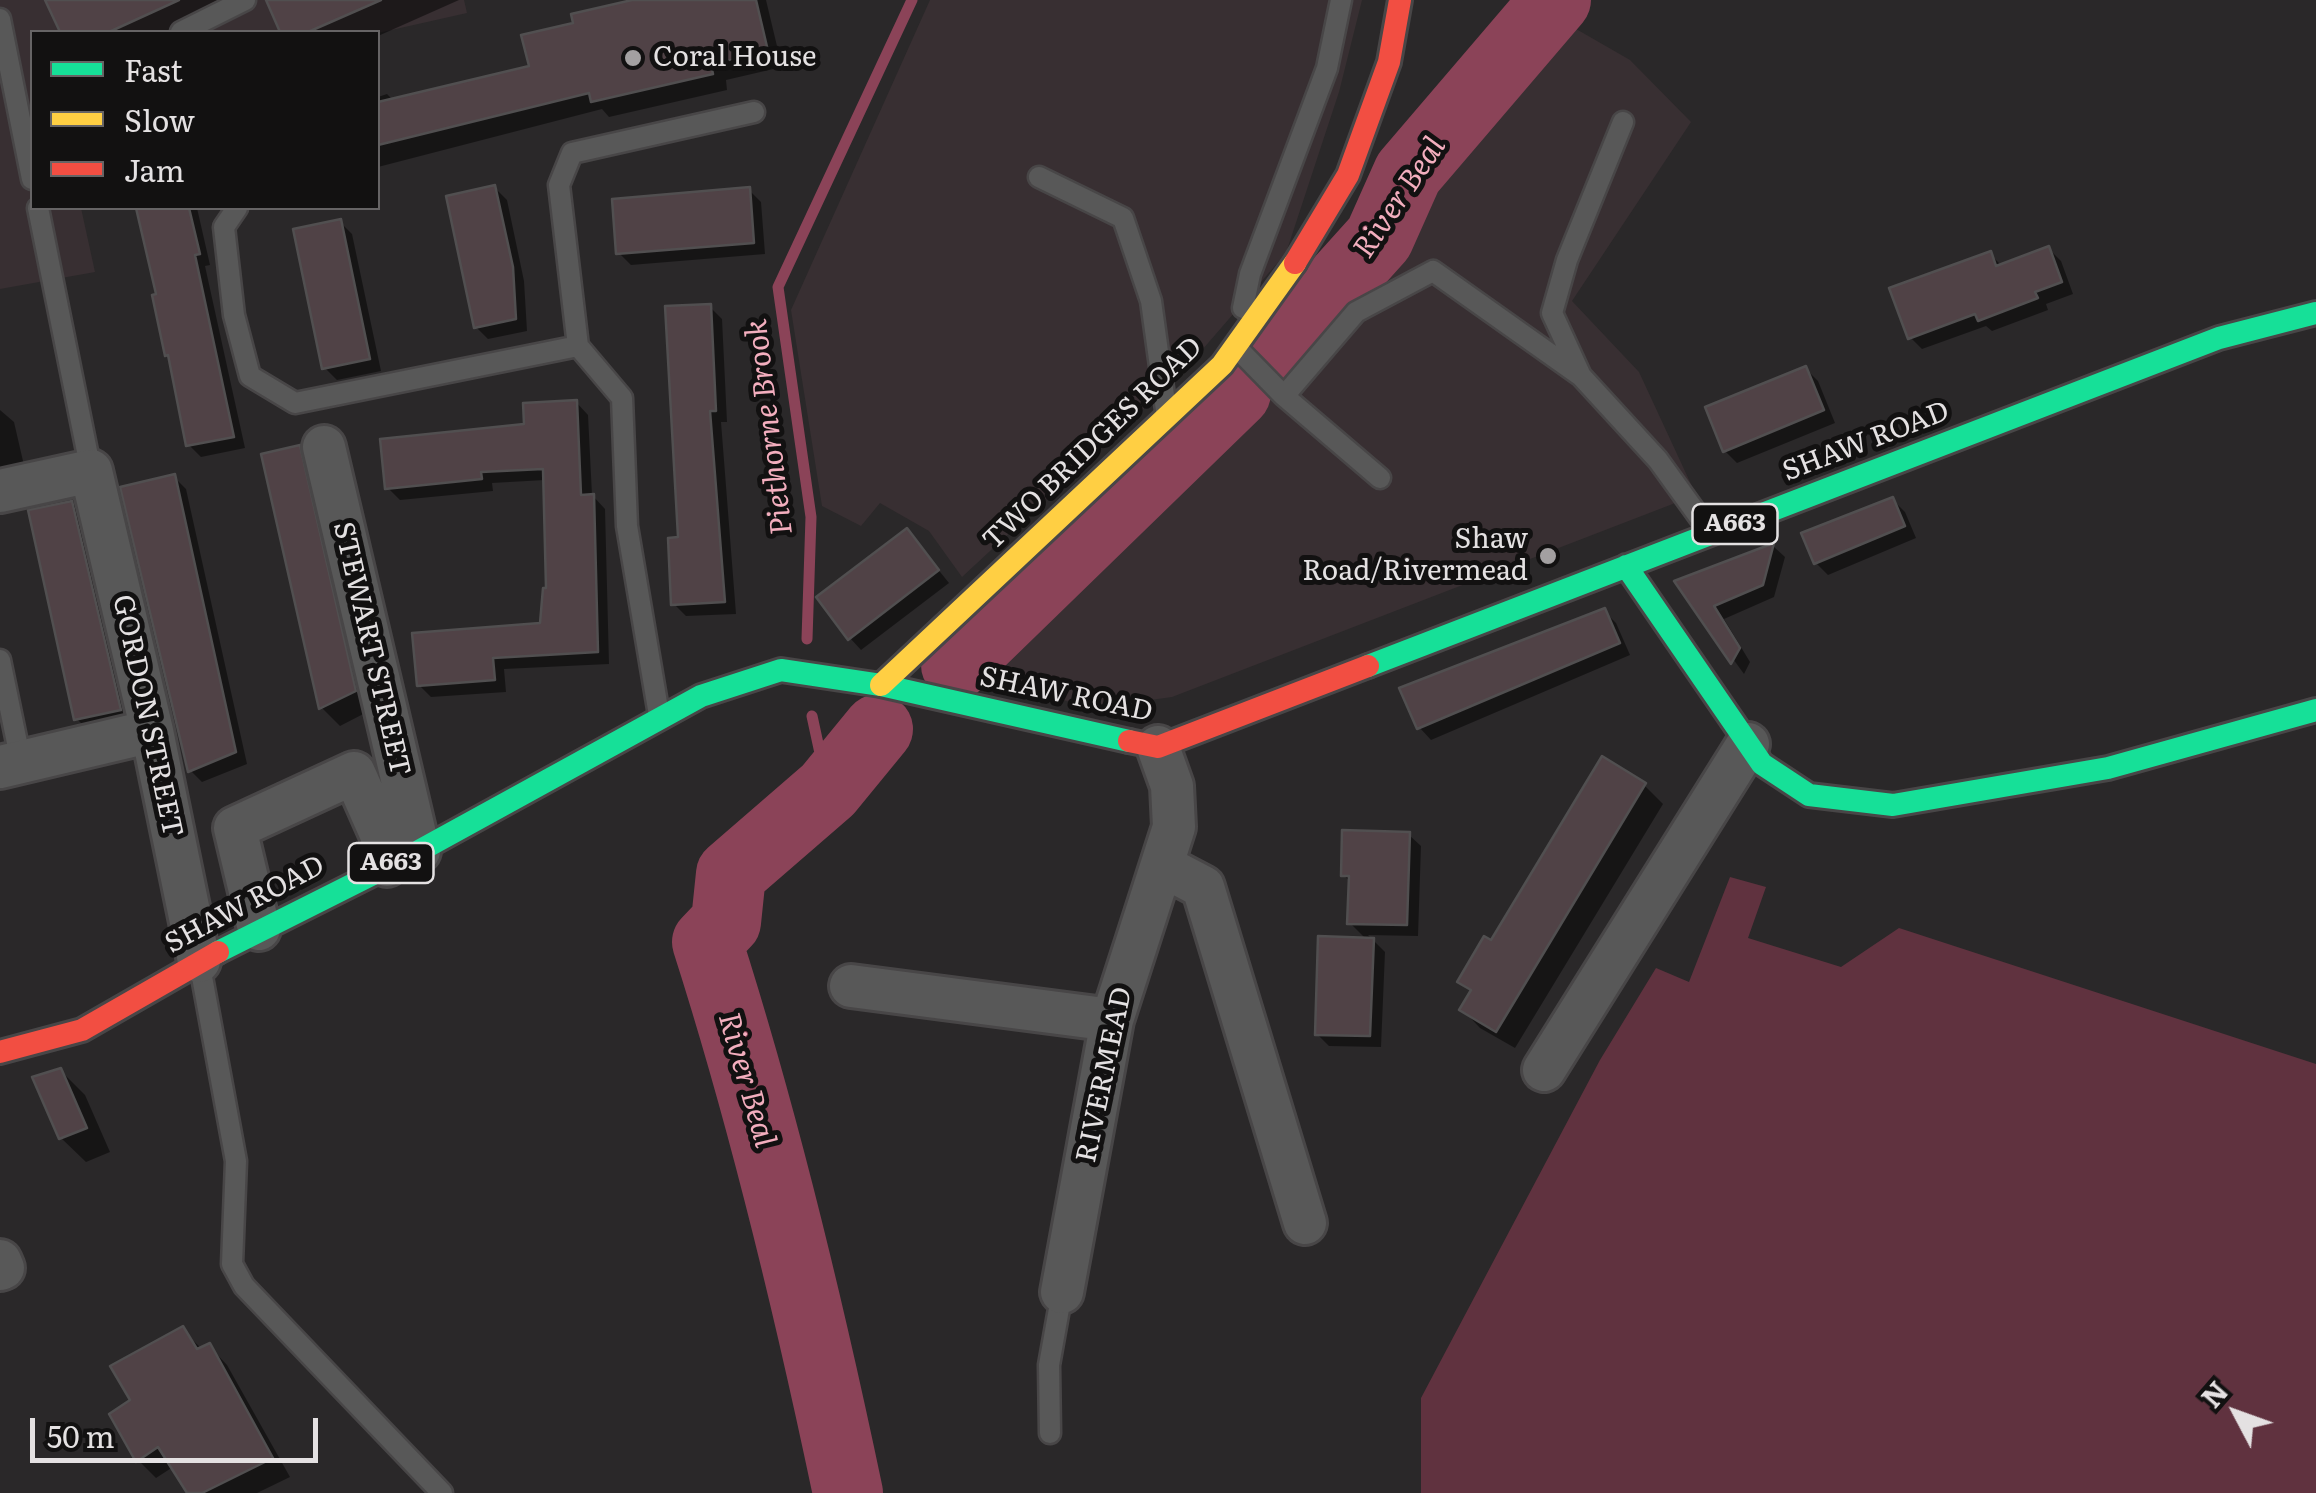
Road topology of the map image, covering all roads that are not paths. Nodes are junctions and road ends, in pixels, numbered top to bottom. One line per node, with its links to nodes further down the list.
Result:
1 (244, 0): 5 (lane)
2 (1341, 0): 15 (lane)
3 (1400, 0): 15 (main road, TWO BRIDGES ROAD)
4 (0, 19): 6 (lane)
5 (185, 30)
6 (24, 92): 9 (lane)
7 (754, 112): 14 (lane)
8 (1623, 122): 16 (lane)
9 (30, 157)
10 (1040, 177): 18 (lane)
11 (38, 210): 20 (lane)
12 (235, 210): 14 (lane)
13 (2316, 313): 23 (main road, SHAW ROAD / A663)
14 (578, 346): 28 (lane)
15 (1235, 347): 17 (lane); 18 (main road, TWO BRIDGES ROAD)
16 (1581, 376): 17 (lane); 23 (lane)
17 (1284, 396): 21 (lane)
18 (1167, 417): 26 (main road, TWO BRIDGES ROAD)
19 (324, 448): 33 (street, STEWART STREET)
20 (91, 471): 22 (street); 29 (street, GORDON STREET)
21 (1380, 478)
22 (0, 490)
23 (1712, 533): 24 (main road, SHAW ROAD / A663)
24 (1626, 566): 30 (main road); 31 (main road, SHAW ROAD / A663)
25 (0, 660): 32 (lane)
26 (881, 685): 28 (main road, SHAW ROAD / A663); 31 (main road, SHAW ROAD / A663)
27 (2316, 710): 30 (main road)
28 (659, 717): 33 (main road, SHAW ROAD / A663)
29 (152, 731): 32 (street); 36 (street, GORDON STREET)
30 (1748, 744): 40 (street)
31 (1158, 746): 34 (street, RIVERMEAD)
32 (11, 765)
33 (403, 858): 35 (main road, SHAW ROAD / A663); 35 (street)
34 (1162, 866): 38 (street, RIVERMEAD); 41 (street)
35 (259, 929): 36 (main road, SHAW ROAD / A663)
36 (199, 961): 39 (main road, SHAW ROAD / A663); 46 (lane)
37 (850, 986): 38 (street)
38 (1112, 1020): 44 (street, RIVERMEAD)
39 (0, 1052)
40 (1544, 1070)
41 (1304, 1223)
42 (0, 1261): 43 (street)
43 (0, 1269)
44 (1062, 1292): 45 (lane)
45 (1050, 1433)
46 (442, 1493)

